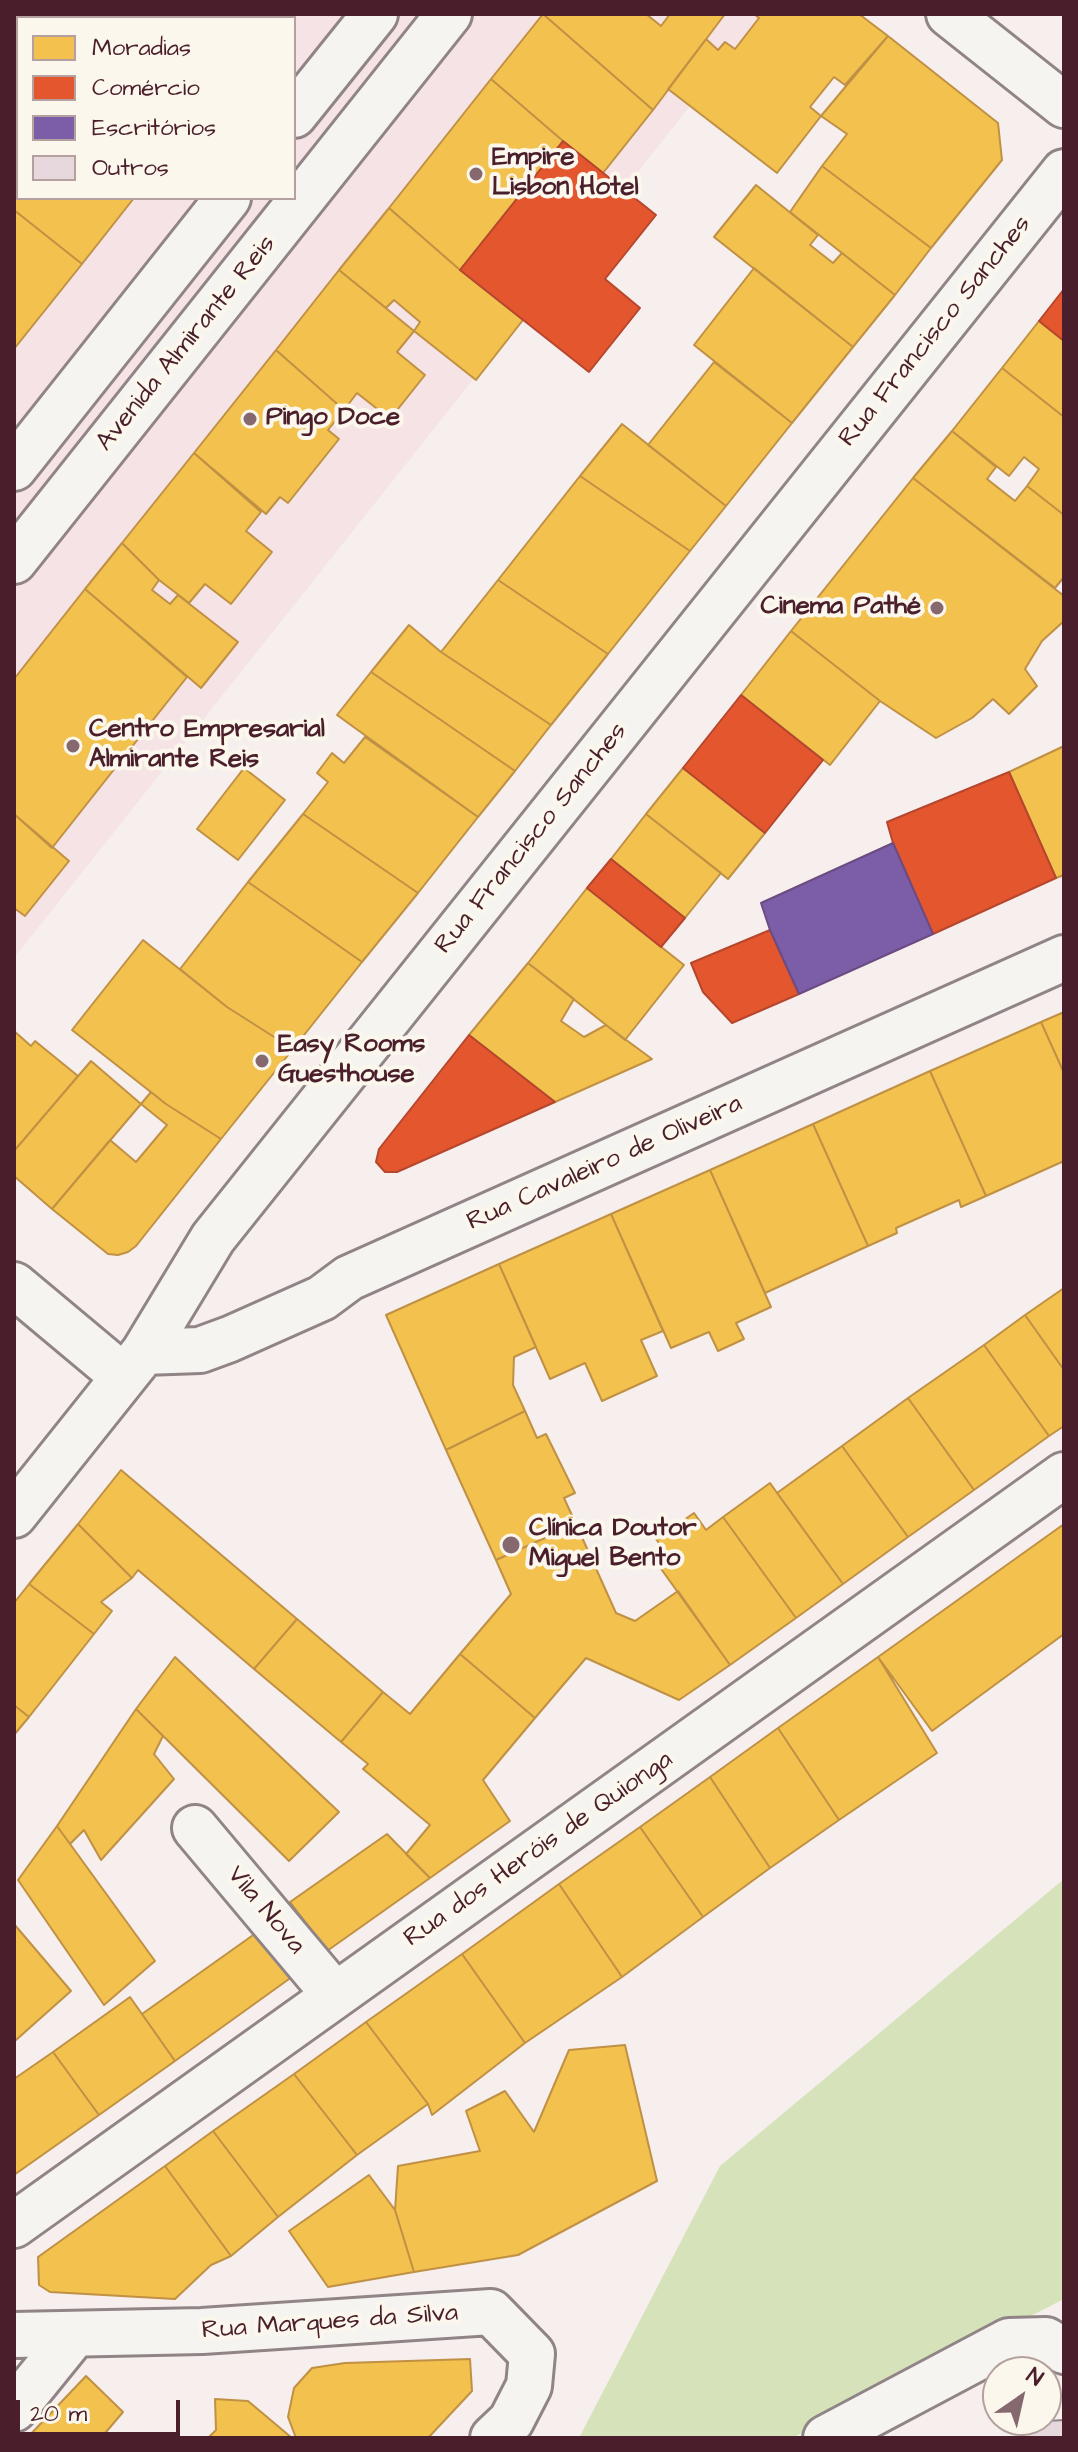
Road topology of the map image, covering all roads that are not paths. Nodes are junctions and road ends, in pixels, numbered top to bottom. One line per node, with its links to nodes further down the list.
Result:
1 (375, 14): 5 (street)
2 (449, 14): 9 (street, Avenida Almirante Reis)
3 (949, 14): 4 (street)
4 (1064, 105)
5 (296, 113)
6 (1064, 172): 12 (street, Rua Francisco Sanches)
7 (226, 200): 8 (street)
8 (14, 468)
9 (14, 561)
10 (1064, 958): 12 (street, Rua Cavaleiro de Oliveira)
11 (14, 1285): 12 (street)
12 (125, 1376): 14 (street, Rua Francisco Sanches)
13 (1064, 1475): 16 (street, Rua dos Heróis de Quionga)
14 (14, 1515)
15 (195, 1828): 16 (street, Vila Nova)
16 (335, 1995): 17 (street, Rua dos Heróis de Quionga)
17 (14, 2225)
18 (14, 2335): 19 (street, Rua Marques da Silva)
19 (74, 2335): 21 (street); 22 (street, Rua Marques da Silva)
20 (1064, 2351): 23 (street)
21 (14, 2409)
22 (493, 2438)
23 (826, 2438)

